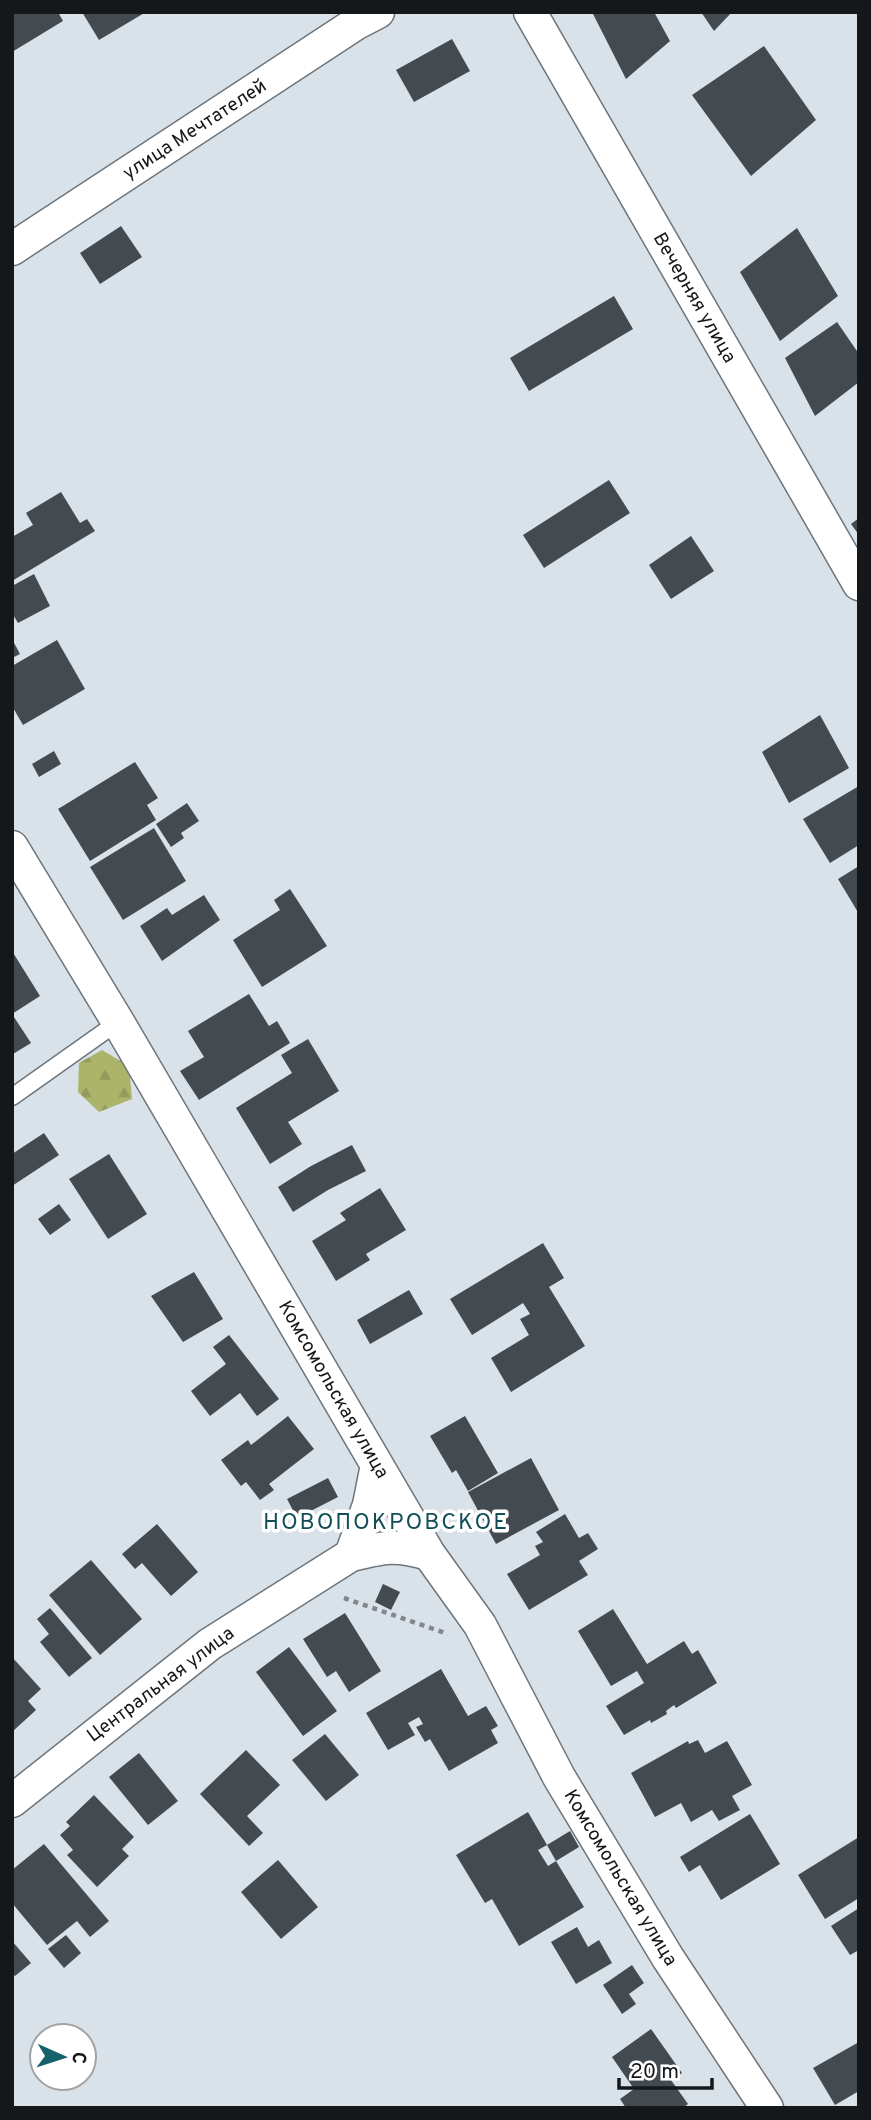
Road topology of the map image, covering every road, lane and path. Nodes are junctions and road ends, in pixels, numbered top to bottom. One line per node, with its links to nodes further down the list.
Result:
1 (378, 12): 3 (street, улица Мечтателей)
2 (530, 12): 4 (street, Вечерняя улица)
3 (12, 249)
4 (859, 584)
5 (12, 848): 6 (street, Комсомольская улица)
6 (118, 1021): 7 (lane); 8 (street, Комсомольская улица)
7 (12, 1097)
8 (377, 1465): 9 (street, Комсомольская улица); 10 (street)
9 (429, 1554): 10 (street, Центральная улица); 14 (street, Комсомольская улица)
10 (351, 1555): 11 (street, Центральная улица)
11 (302, 1586): 12 (path); 13 (street, Центральная улица)
12 (459, 1640)
13 (12, 1801)
14 (767, 2108)

